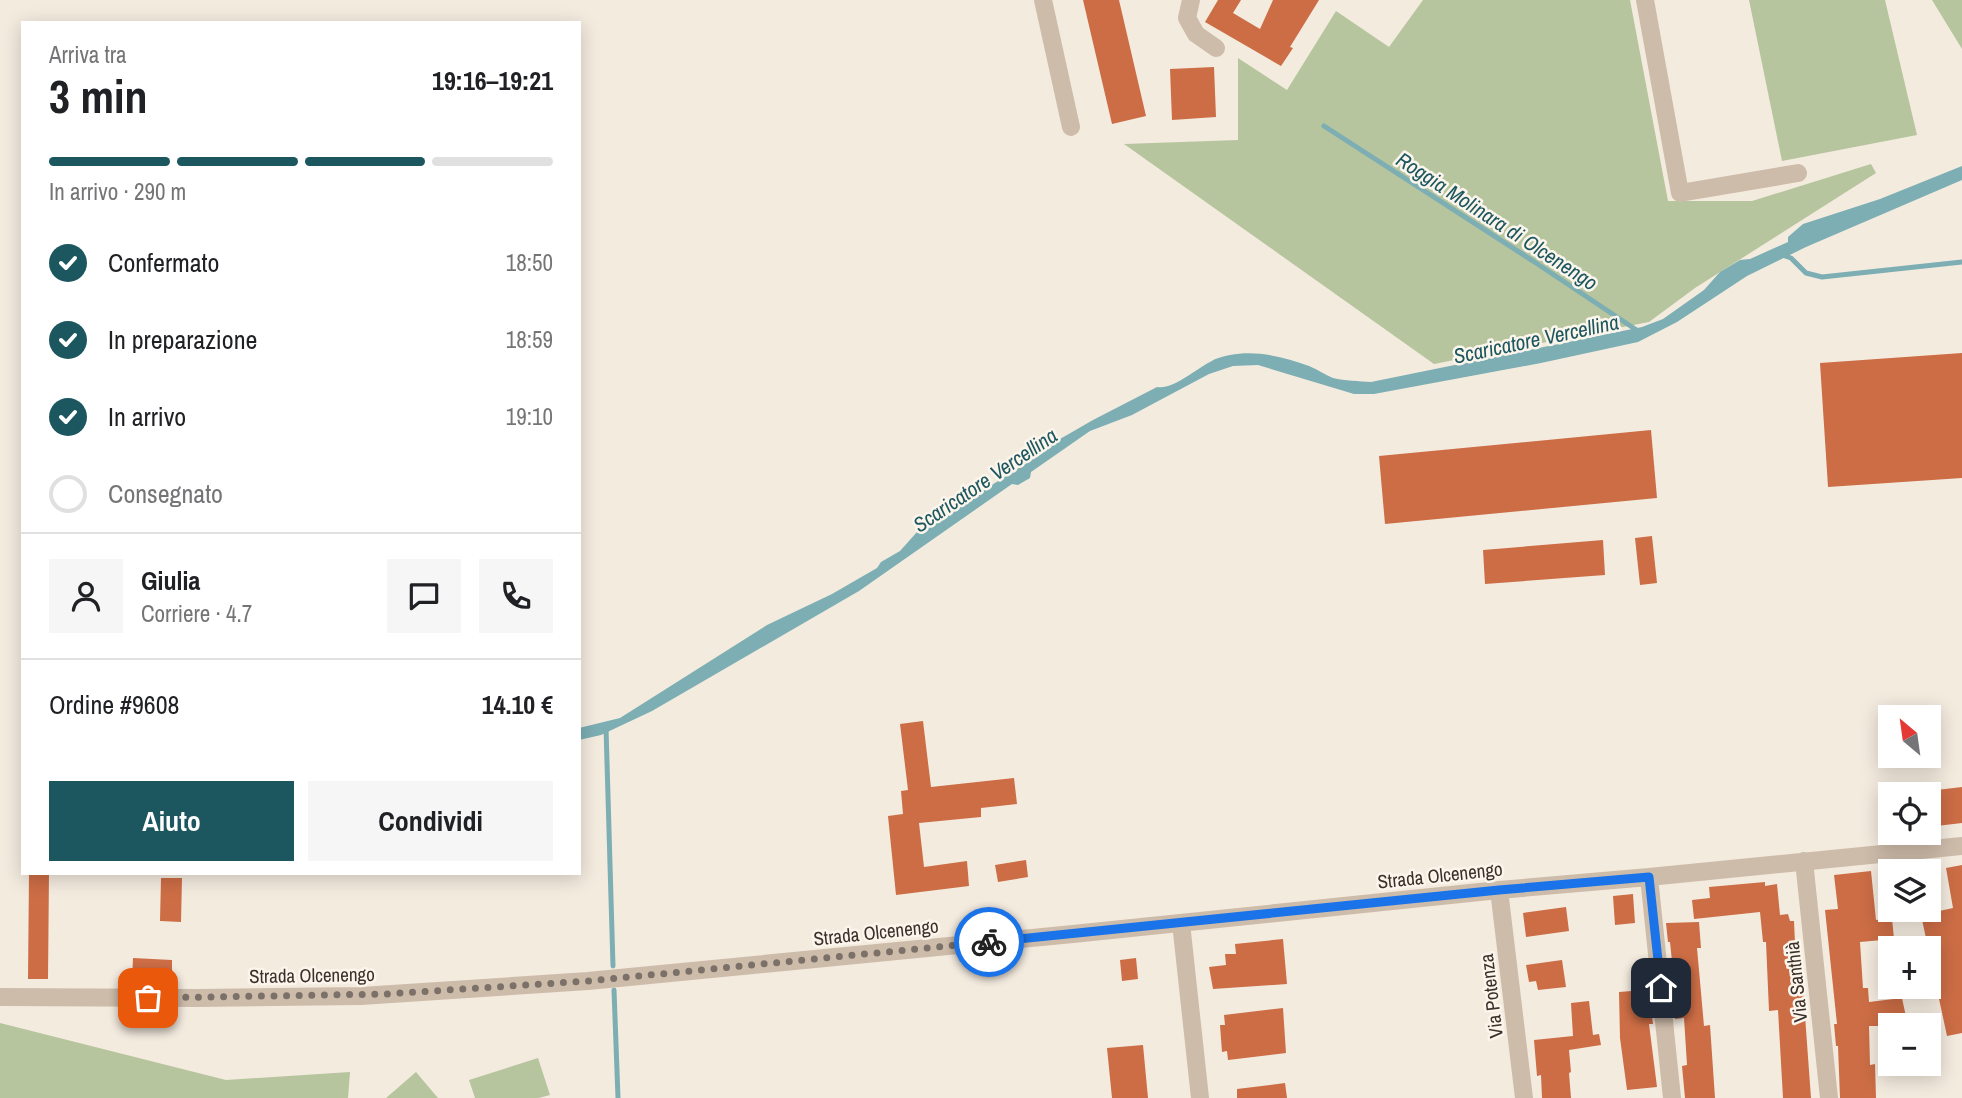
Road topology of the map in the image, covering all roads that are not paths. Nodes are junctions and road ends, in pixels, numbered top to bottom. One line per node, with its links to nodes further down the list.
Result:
1 (1043, 0): 5 (street)
2 (1191, 0): 4 (street)
3 (1645, 0): 6 (street)
4 (1216, 48)
5 (1071, 127)
6 (1798, 173)
7 (1962, 846): 8 (street, Strada Olcenengo)
8 (1804, 861): 9 (street, Strada Olcenengo); 16 (street, Via Santhià)
9 (1649, 877): 10 (street, Strada Olcenengo); 15 (street)
10 (1499, 890): 11 (street, Strada Olcenengo); 14 (street, Via Potenza)
11 (1181, 923): 12 (street, Strada Olcenengo); 13 (street)
12 (0, 997)
13 (1200, 1098)
14 (1524, 1098)
15 (1672, 1098)
16 (1829, 1098)

